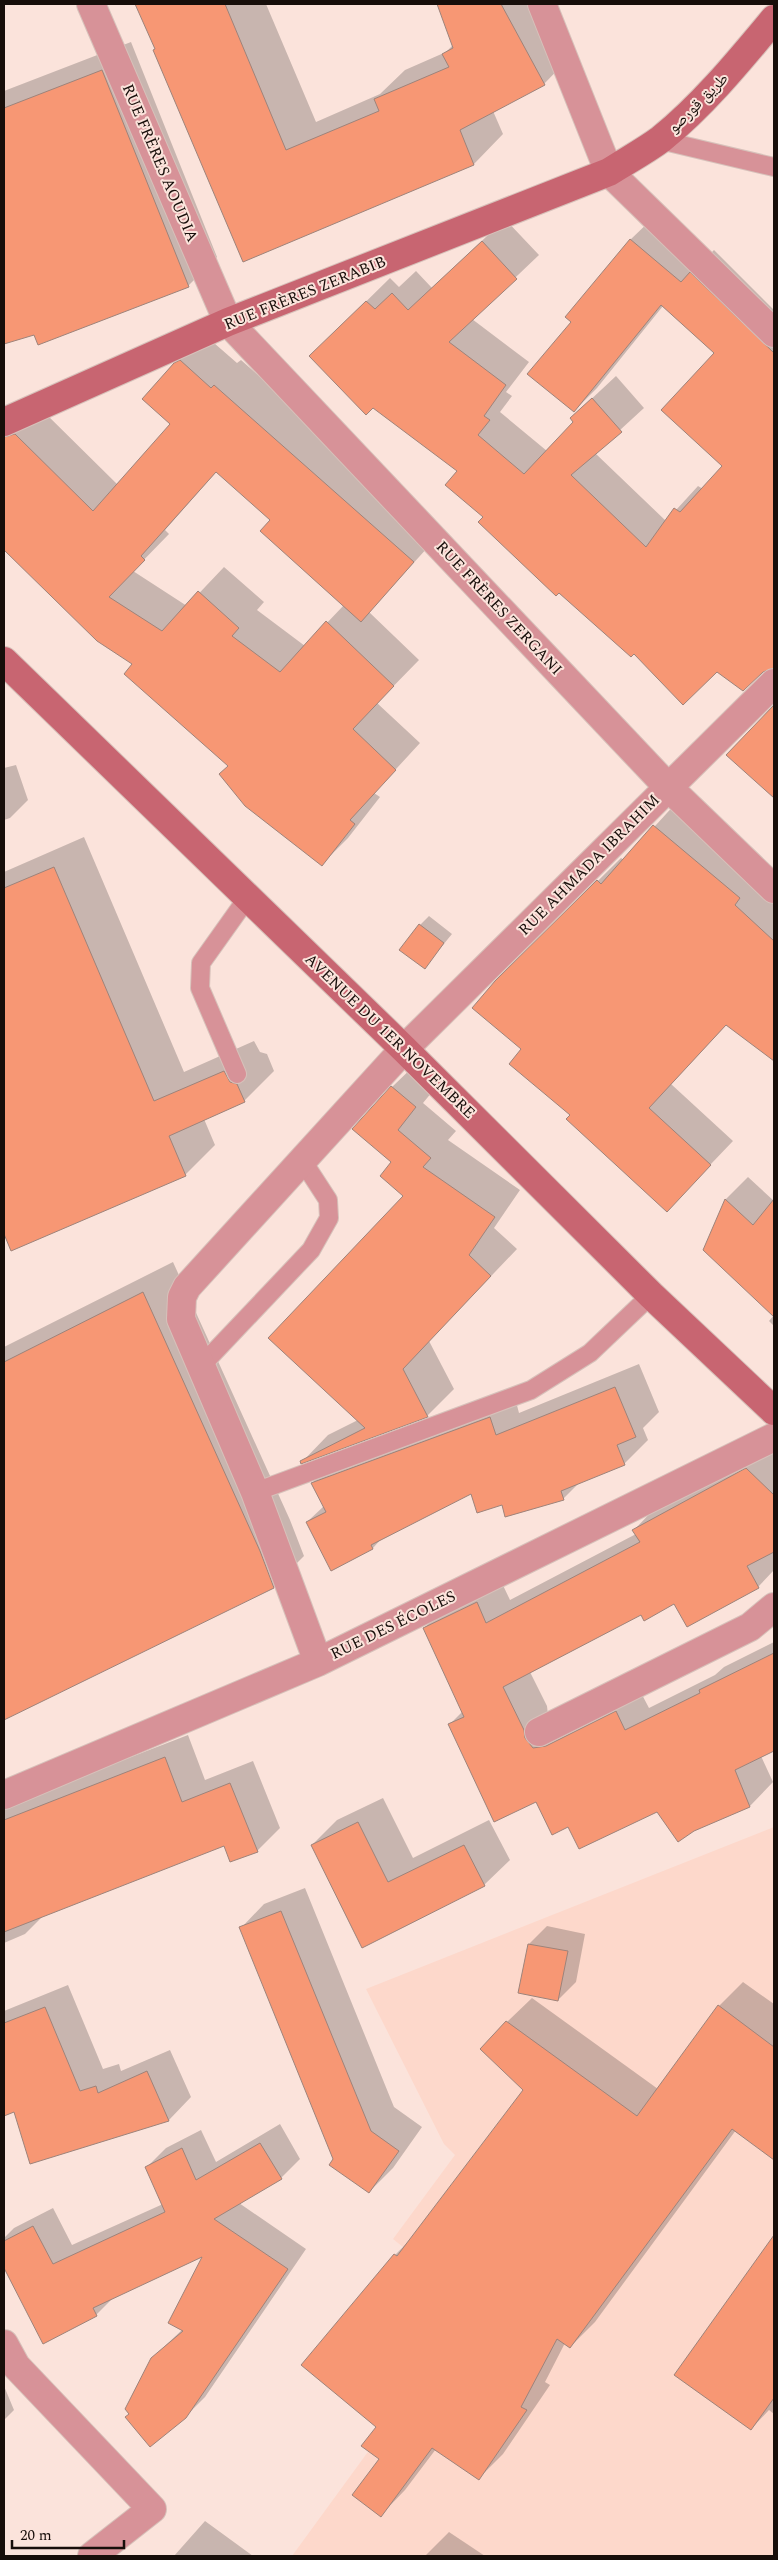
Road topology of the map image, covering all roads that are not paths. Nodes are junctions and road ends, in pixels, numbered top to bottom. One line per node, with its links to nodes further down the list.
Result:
1 (91, 4): 7 (street, RUE FRÈRES AOUDIA)
2 (542, 4): 6 (street)
3 (774, 19): 4 (main road, طريق قورصو)
4 (660, 140): 5 (lane); 6 (main road, طريق قورصو)
5 (774, 167)
6 (609, 172): 7 (main road, RUE FRÈRES ZERABIB); 8 (street)
7 (228, 322): 9 (main road, RUE FRÈRES ZERABIB); 12 (street, RUE FRÈRES ZERGANI)
8 (774, 333)
9 (4, 422)
10 (4, 661): 14 (main road, AVENUE DU 1ER NOVEMBRE)
11 (774, 683): 12 (street, RUE AHMADA IBRAHIM)
12 (668, 787): 13 (street, RUE FRÈRES ZERGANI); 15 (street, RUE AHMADA IBRAHIM)
13 (774, 889)
14 (248, 897): 15 (main road, AVENUE DU 1ER NOVEMBRE); 16 (lane)
15 (404, 1049): 17 (street, RUE AHMADA IBRAHIM); 18 (main road, AVENUE DU 1ER NOVEMBRE)
16 (237, 1074)
17 (302, 1160): 19 (street, RUE AHMADA IBRAHIM); 19 (lane)
18 (651, 1295): 20 (main road, AVENUE DU 1ER NOVEMBRE); 22 (lane)
19 (202, 1366): 22 (street, RUE AHMADA IBRAHIM)
20 (774, 1411)
21 (774, 1437): 24 (street, RUE DES ÉCOLES)
22 (255, 1492): 24 (street, RUE AHMADA IBRAHIM)
23 (774, 1607): 25 (street)
24 (318, 1662): 26 (street, RUE DES ÉCOLES)
25 (539, 1732)
26 (4, 1795)
27 (4, 2344): 28 (street)
28 (92, 2556)

